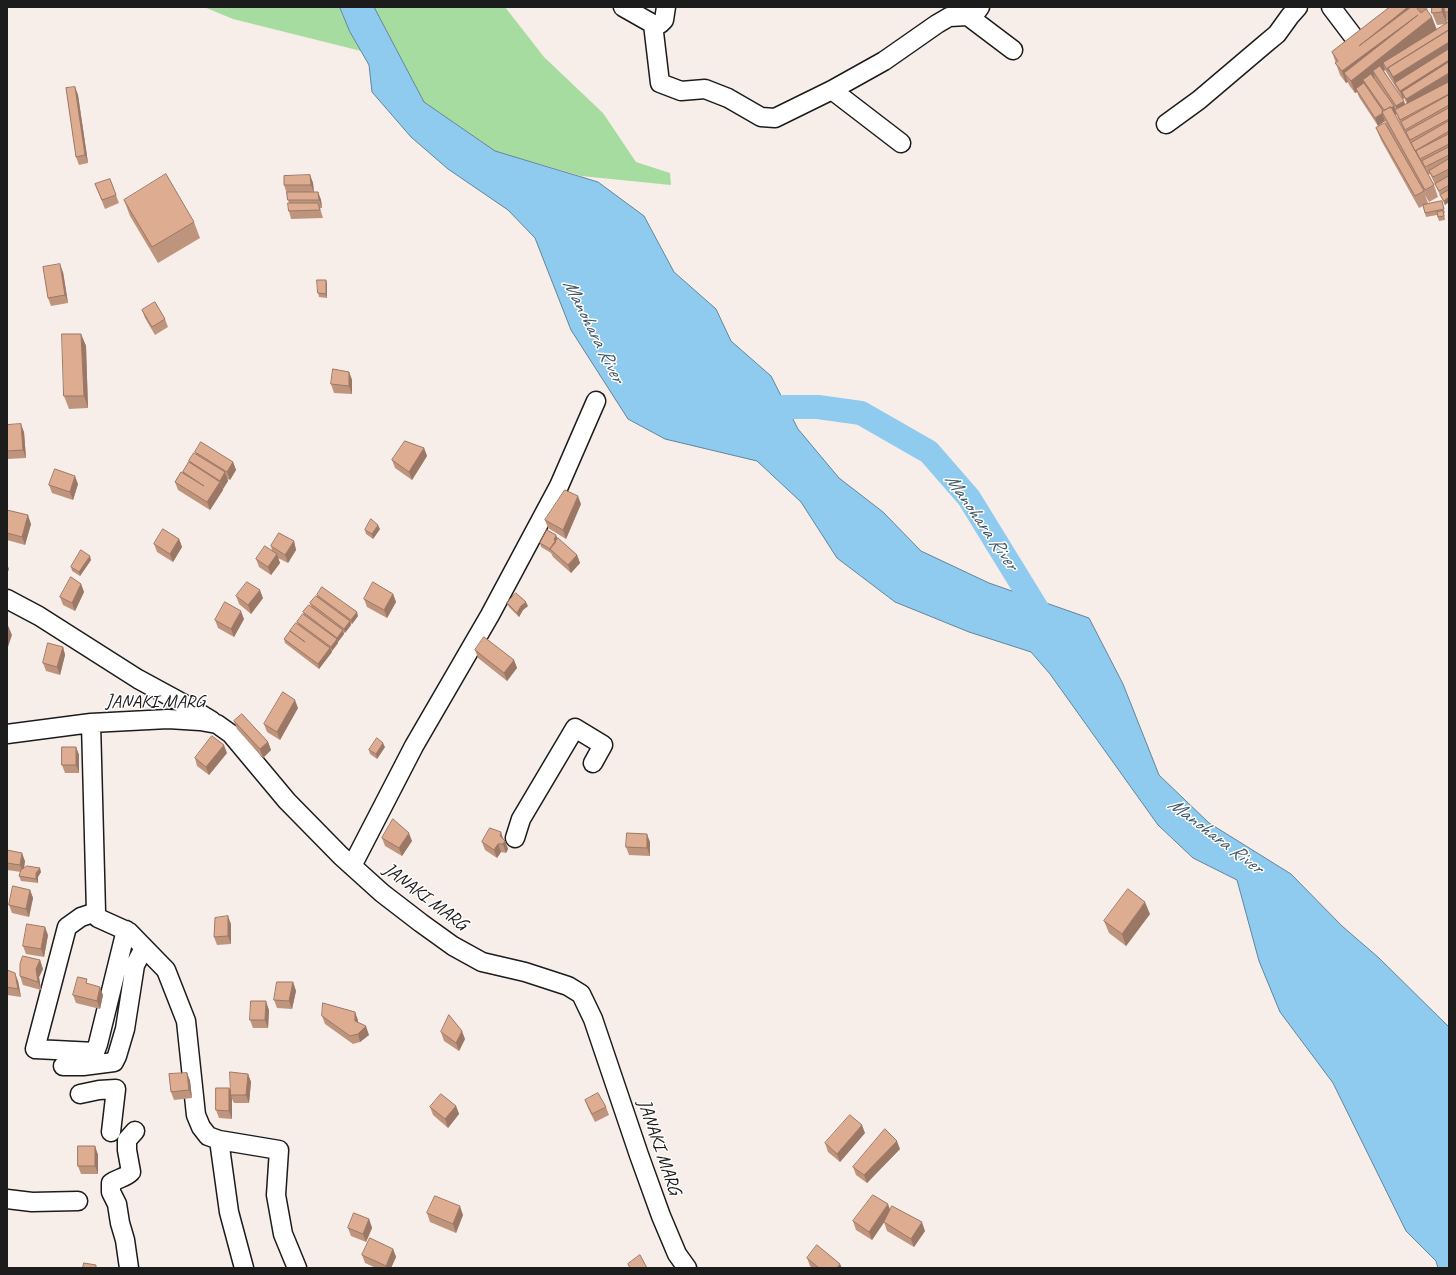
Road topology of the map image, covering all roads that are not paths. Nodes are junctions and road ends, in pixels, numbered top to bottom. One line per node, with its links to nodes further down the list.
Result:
1 (622, 7): 6 (street)
2 (666, 7): 6 (street)
3 (1298, 7): 10 (street)
4 (1331, 7): 7 (street)
5 (974, 12): 8 (street); 9 (street)
6 (653, 24): 9 (street)
7 (1356, 40)
8 (1013, 50)
9 (832, 90): 11 (street)
10 (1166, 124)
11 (901, 143)
12 (596, 402): 19 (street)
13 (7, 599): 15 (street)
14 (91, 723): 15 (street, JANAKI MARG); 16 (street, JANAKI MARG); 20 (street)
15 (217, 724): 19 (street, JANAKI MARG)
16 (7, 734)
17 (593, 763): 18 (street)
18 (515, 838)
19 (352, 866): 33 (street, JANAKI MARG)
20 (96, 912): 21 (street); 21 (street)
21 (126, 930): 22 (street)
22 (144, 948): 23 (street); 27 (street)
23 (63, 1066)
24 (80, 1094): 25 (street)
25 (111, 1132)
26 (135, 1132): 30 (street)
27 (219, 1140): 31 (street); 32 (street)
28 (7, 1199): 29 (street)
29 (78, 1201)
30 (129, 1268)
31 (244, 1268)
32 (297, 1268)
33 (687, 1268)

